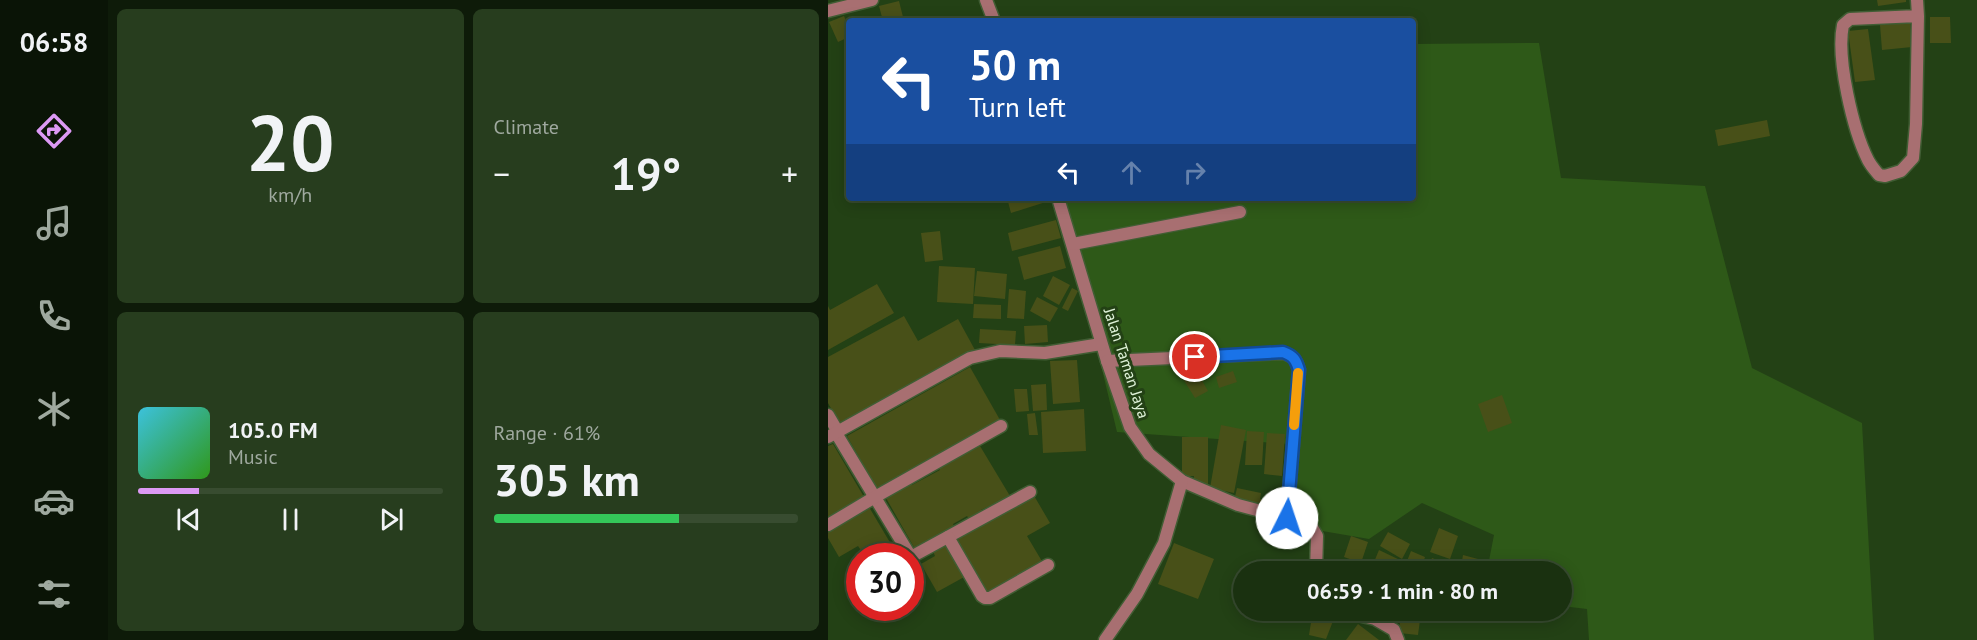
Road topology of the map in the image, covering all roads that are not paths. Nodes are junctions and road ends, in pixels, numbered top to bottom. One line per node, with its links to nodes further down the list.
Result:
1 (872, 0): 4 (street)
2 (986, 0): 7 (street)
3 (1917, 0): 6 (street)
4 (849, 3): 5 (street)
5 (828, 11)
6 (1918, 16): 6 (street)
7 (993, 18)
8 (1059, 201): 10 (street, Jalan Taman Jaya)
9 (1240, 212): 10 (street)
10 (1073, 244): 11 (street, Jalan Taman Jaya)
11 (1101, 344): 12 (street, Jalan Taman Jaya); 15 (street)
12 (1107, 361): 16 (street, Jalan Taman Jaya); 19 (street)
13 (828, 415): 15 (street)
14 (1001, 426): 18 (street)
15 (834, 434): 18 (street)
16 (1182, 481): 19 (street, Jalan Taman Jaya); 25 (street)
17 (1030, 492): 21 (street)
18 (875, 497): 20 (street); 21 (street)
19 (1287, 518): 22 (street, Jalan Taman Jaya)
20 (828, 525)
21 (948, 537): 23 (street)
22 (1316, 561)
23 (1048, 565)
24 (1378, 621): 26 (street)
25 (1105, 640)
26 (1398, 640)

